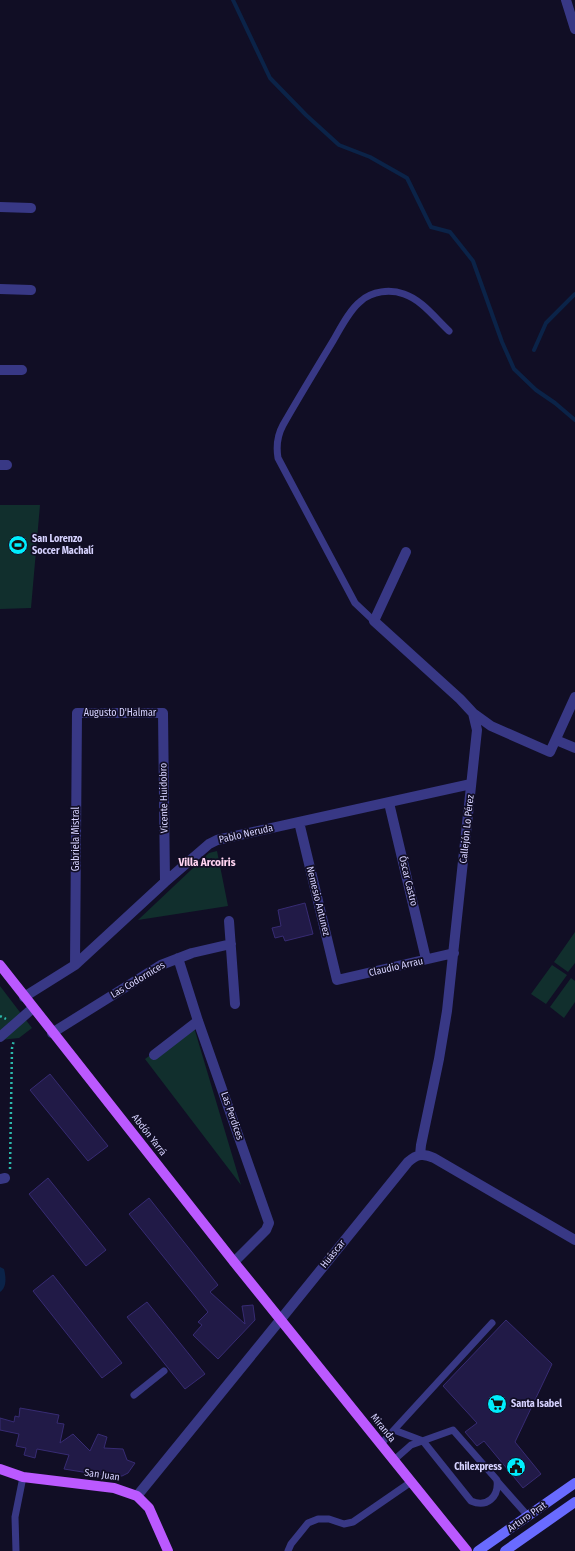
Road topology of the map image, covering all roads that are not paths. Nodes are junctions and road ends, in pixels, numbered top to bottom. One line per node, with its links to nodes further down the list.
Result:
1 (566, 0): 2 (street)
2 (575, 29)
3 (0, 207): 4 (street)
4 (31, 208)
5 (0, 289): 6 (street)
6 (31, 290)
7 (449, 330): 11 (lane)
8 (0, 370): 9 (street)
9 (22, 370)
10 (406, 552): 11 (street)
11 (374, 621): 15 (street)
12 (575, 697): 16 (street)
13 (77, 713): 14 (street, Augusto D'Halmar); 27 (street, Gabriela Mistral)
14 (163, 713): 21 (street, Vicente Huidobro)
15 (473, 713): 16 (street); 18 (street, Callejón Lo Pérez)
16 (556, 740): 17 (street)
17 (575, 748)
18 (471, 784): 19 (street, Pablo Neruda); 24 (street, Callejón Lo Pérez)
19 (389, 803): 20 (street, Pablo Neruda); 26 (street, Óscar Castro)
20 (299, 822): 21 (street, Pablo Neruda); 29 (street, Nemesio Antunez)
21 (165, 882): 27 (street, Pablo Neruda)
22 (229, 921): 23 (street)
23 (231, 944): 25 (street, Las Codornices); 31 (street)
24 (454, 953): 26 (street, Claudio Arrau); 37 (street, Callejón Lo Pérez)
25 (178, 958): 33 (street, Las Perdices); 34 (street, Las Codornices)
26 (426, 959): 29 (street, Claudio Arrau)
27 (75, 964): 30 (street, Pablo Neruda)
28 (0, 965): 30 (main road, Abdón Yarrá)
29 (337, 980)
30 (24, 997): 32 (main road, Abdón Yarrá)
31 (235, 1004)
32 (33, 1008): 34 (main road, Abdón Yarrá); 35 (street)
33 (198, 1021): 36 (street); 39 (street, Las Perdices)
34 (52, 1033): 39 (main road, Abdón Yarrá)
35 (0, 1037)
36 (154, 1055)
37 (420, 1155): 38 (street); 40 (street, Huáscar)
38 (575, 1240)
39 (234, 1262): 40 (main road, Abdón Yarrá)
40 (281, 1319): 46 (main road, Miranda); 53 (street, Huáscar)
41 (492, 1323): 44 (lane)
42 (164, 1371): 43 (lane)
43 (134, 1395)
44 (394, 1430): 45 (lane); 46 (lane)
45 (423, 1441): 47 (lane); 50 (lane); 50 (lane)
46 (381, 1444): 47 (main road, Miranda)
47 (394, 1460): 51 (main road, Miranda)
48 (0, 1469): 49 (main road, San Juan)
49 (22, 1476): 53 (main road, San Juan); 56 (lane)
50 (497, 1480): 55 (lane)
51 (411, 1482): 58 (lane); 59 (main road, Miranda)
52 (575, 1483): 55 (main road, Arturo Prat)
53 (137, 1496): 57 (main road, San Juan)
54 (575, 1502): 61 (main road, Arturo Prat)
55 (528, 1516): 60 (main road, Arturo Prat)
56 (16, 1551)
57 (168, 1551)
58 (288, 1551)
59 (467, 1551)
60 (478, 1551)
61 (505, 1551)

